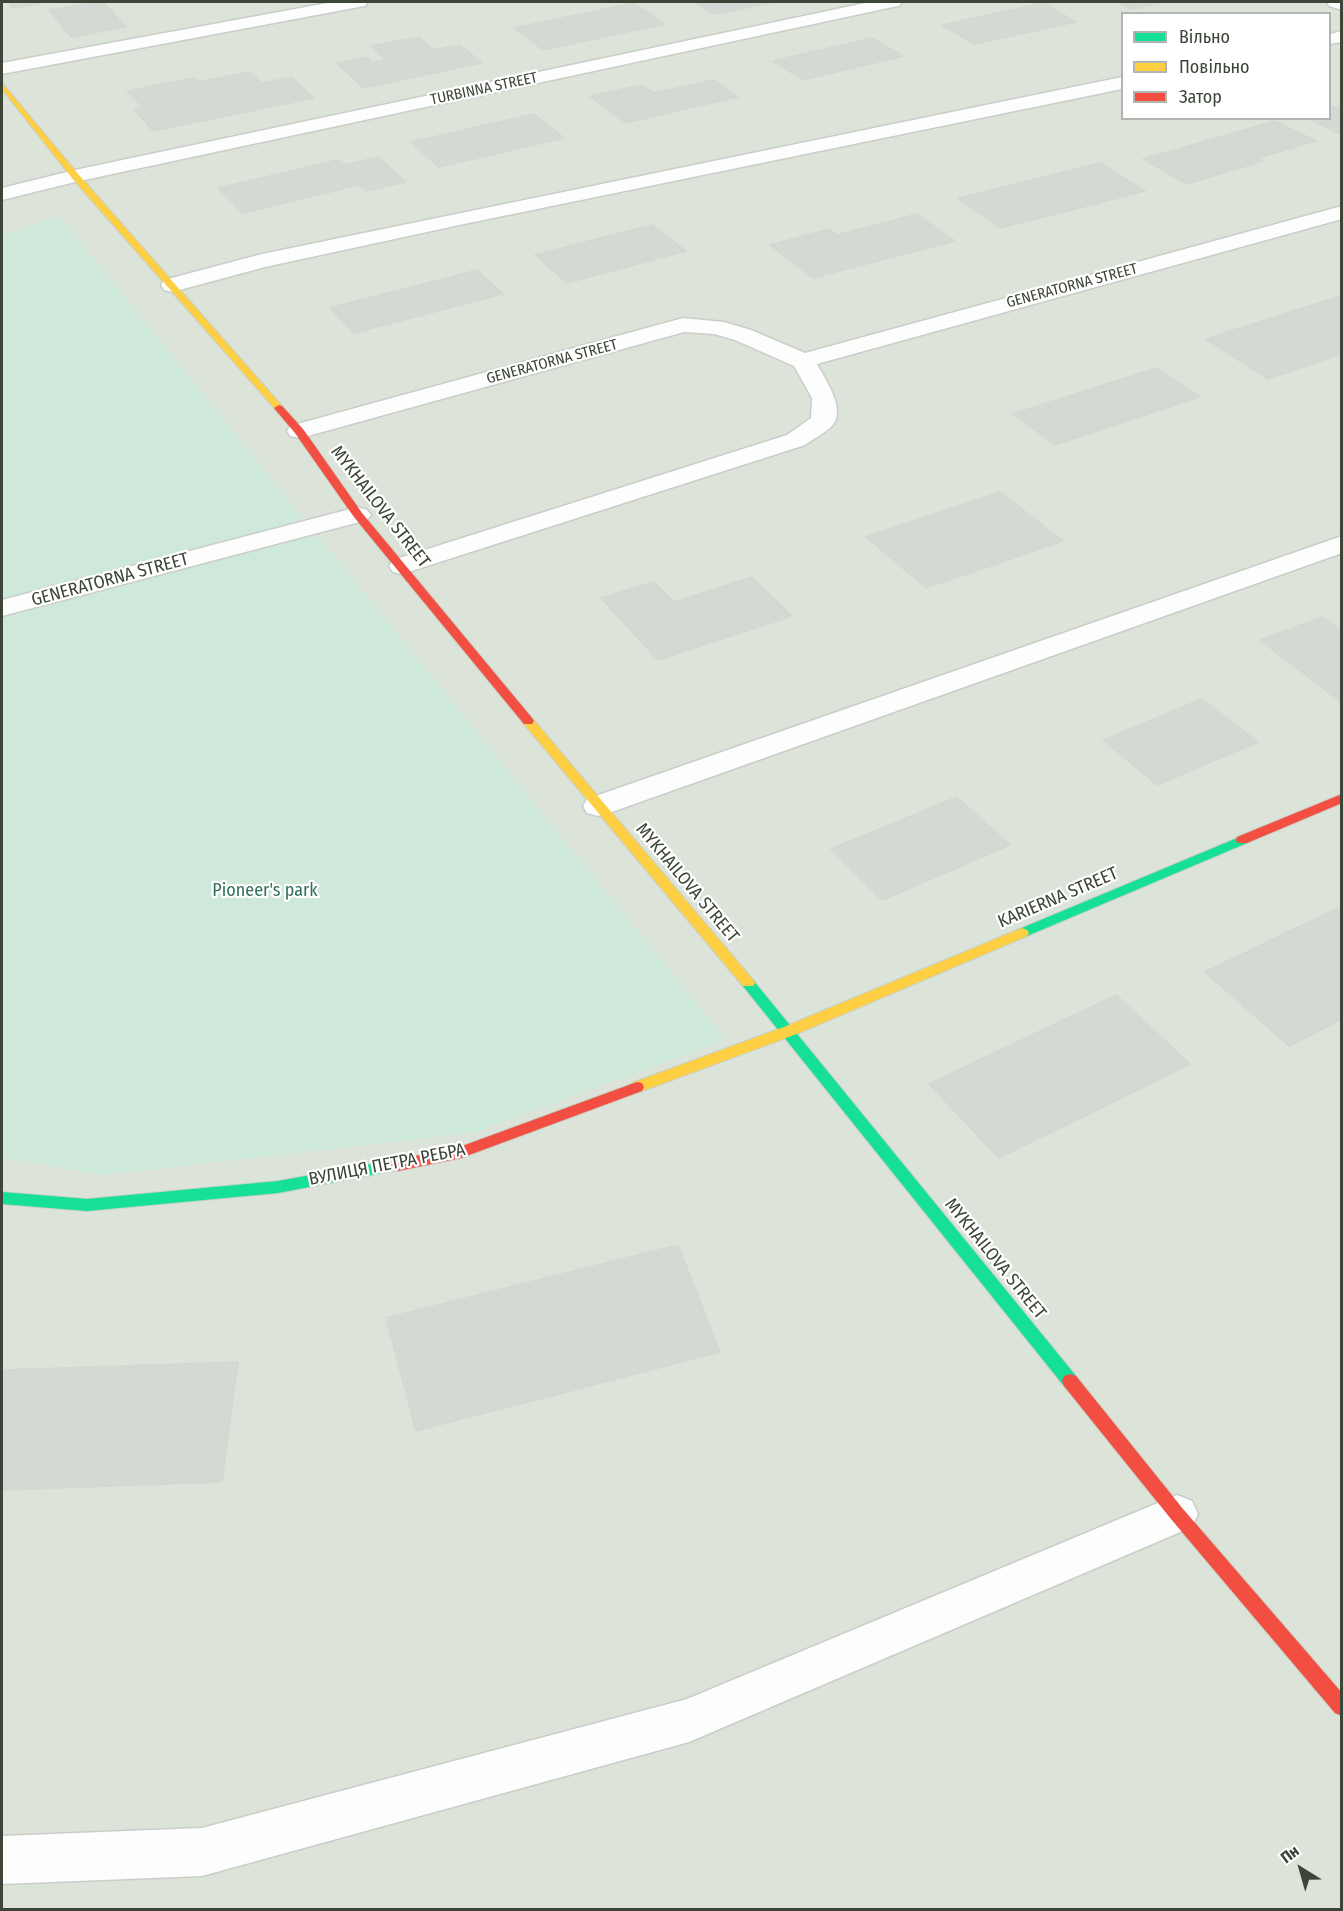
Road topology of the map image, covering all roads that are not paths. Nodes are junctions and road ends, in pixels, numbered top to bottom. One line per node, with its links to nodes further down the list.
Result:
1 (359, 2): 5 (street)
2 (893, 2): 8 (street, TURBINNA STREET)
3 (1335, 2): 4 (street)
4 (1341, 5)
5 (2, 69)
6 (1121, 83): 11 (street)
7 (2, 85): 8 (street, MYKHAILOVA STREET)
8 (75, 176): 9 (street); 11 (street, MYKHAILOVA STREET)
9 (2, 194)
10 (1341, 212): 12 (street, GENERATORNA STREET)
11 (172, 285): 13 (street, MYKHAILOVA STREET)
12 (802, 361): 13 (street, GENERATORNA STREET); 16 (street)
13 (299, 431): 14 (street, MYKHAILOVA STREET)
14 (358, 515): 16 (street, MYKHAILOVA STREET); 17 (street, GENERATORNA STREET)
15 (1341, 544): 19 (street)
16 (402, 566): 19 (street, MYKHAILOVA STREET)
17 (2, 608)
18 (1341, 798): 20 (street, KARIERNA STREET)
19 (598, 806): 20 (street, MYKHAILOVA STREET)
20 (789, 1031): 21 (street, ВУЛИЦЯ ПЕТРА РЕБРА); 22 (street, MYKHAILOVA STREET)
21 (2, 1198)
22 (1177, 1514): 23 (street, MYKHAILOVA STREET); 24 (street)
23 (1341, 1707)
24 (2, 1860)

